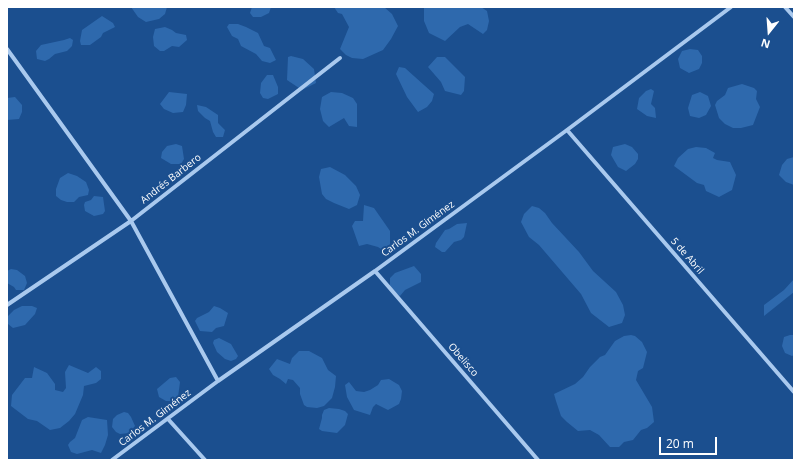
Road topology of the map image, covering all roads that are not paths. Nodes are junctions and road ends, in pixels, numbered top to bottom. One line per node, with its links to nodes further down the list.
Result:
1 (731, 7): 6 (street, Carlos M. Giménez)
2 (785, 7): 3 (street)
3 (794, 17)
4 (7, 49): 7 (street)
5 (340, 58): 7 (street, Andrés Barbero)
6 (567, 130): 8 (street, Carlos M. Giménez); 11 (street, 5 de Abril)
7 (131, 221): 9 (street, Andrés Barbero); 10 (street)
8 (375, 271): 10 (street, Carlos M. Giménez); 15 (street, Obelisco)
9 (7, 305)
10 (218, 380): 12 (street, Carlos M. Giménez)
11 (794, 392)
12 (168, 419): 13 (street, Carlos M. Giménez); 14 (street)
13 (112, 460)
14 (205, 460)
15 (538, 460)

